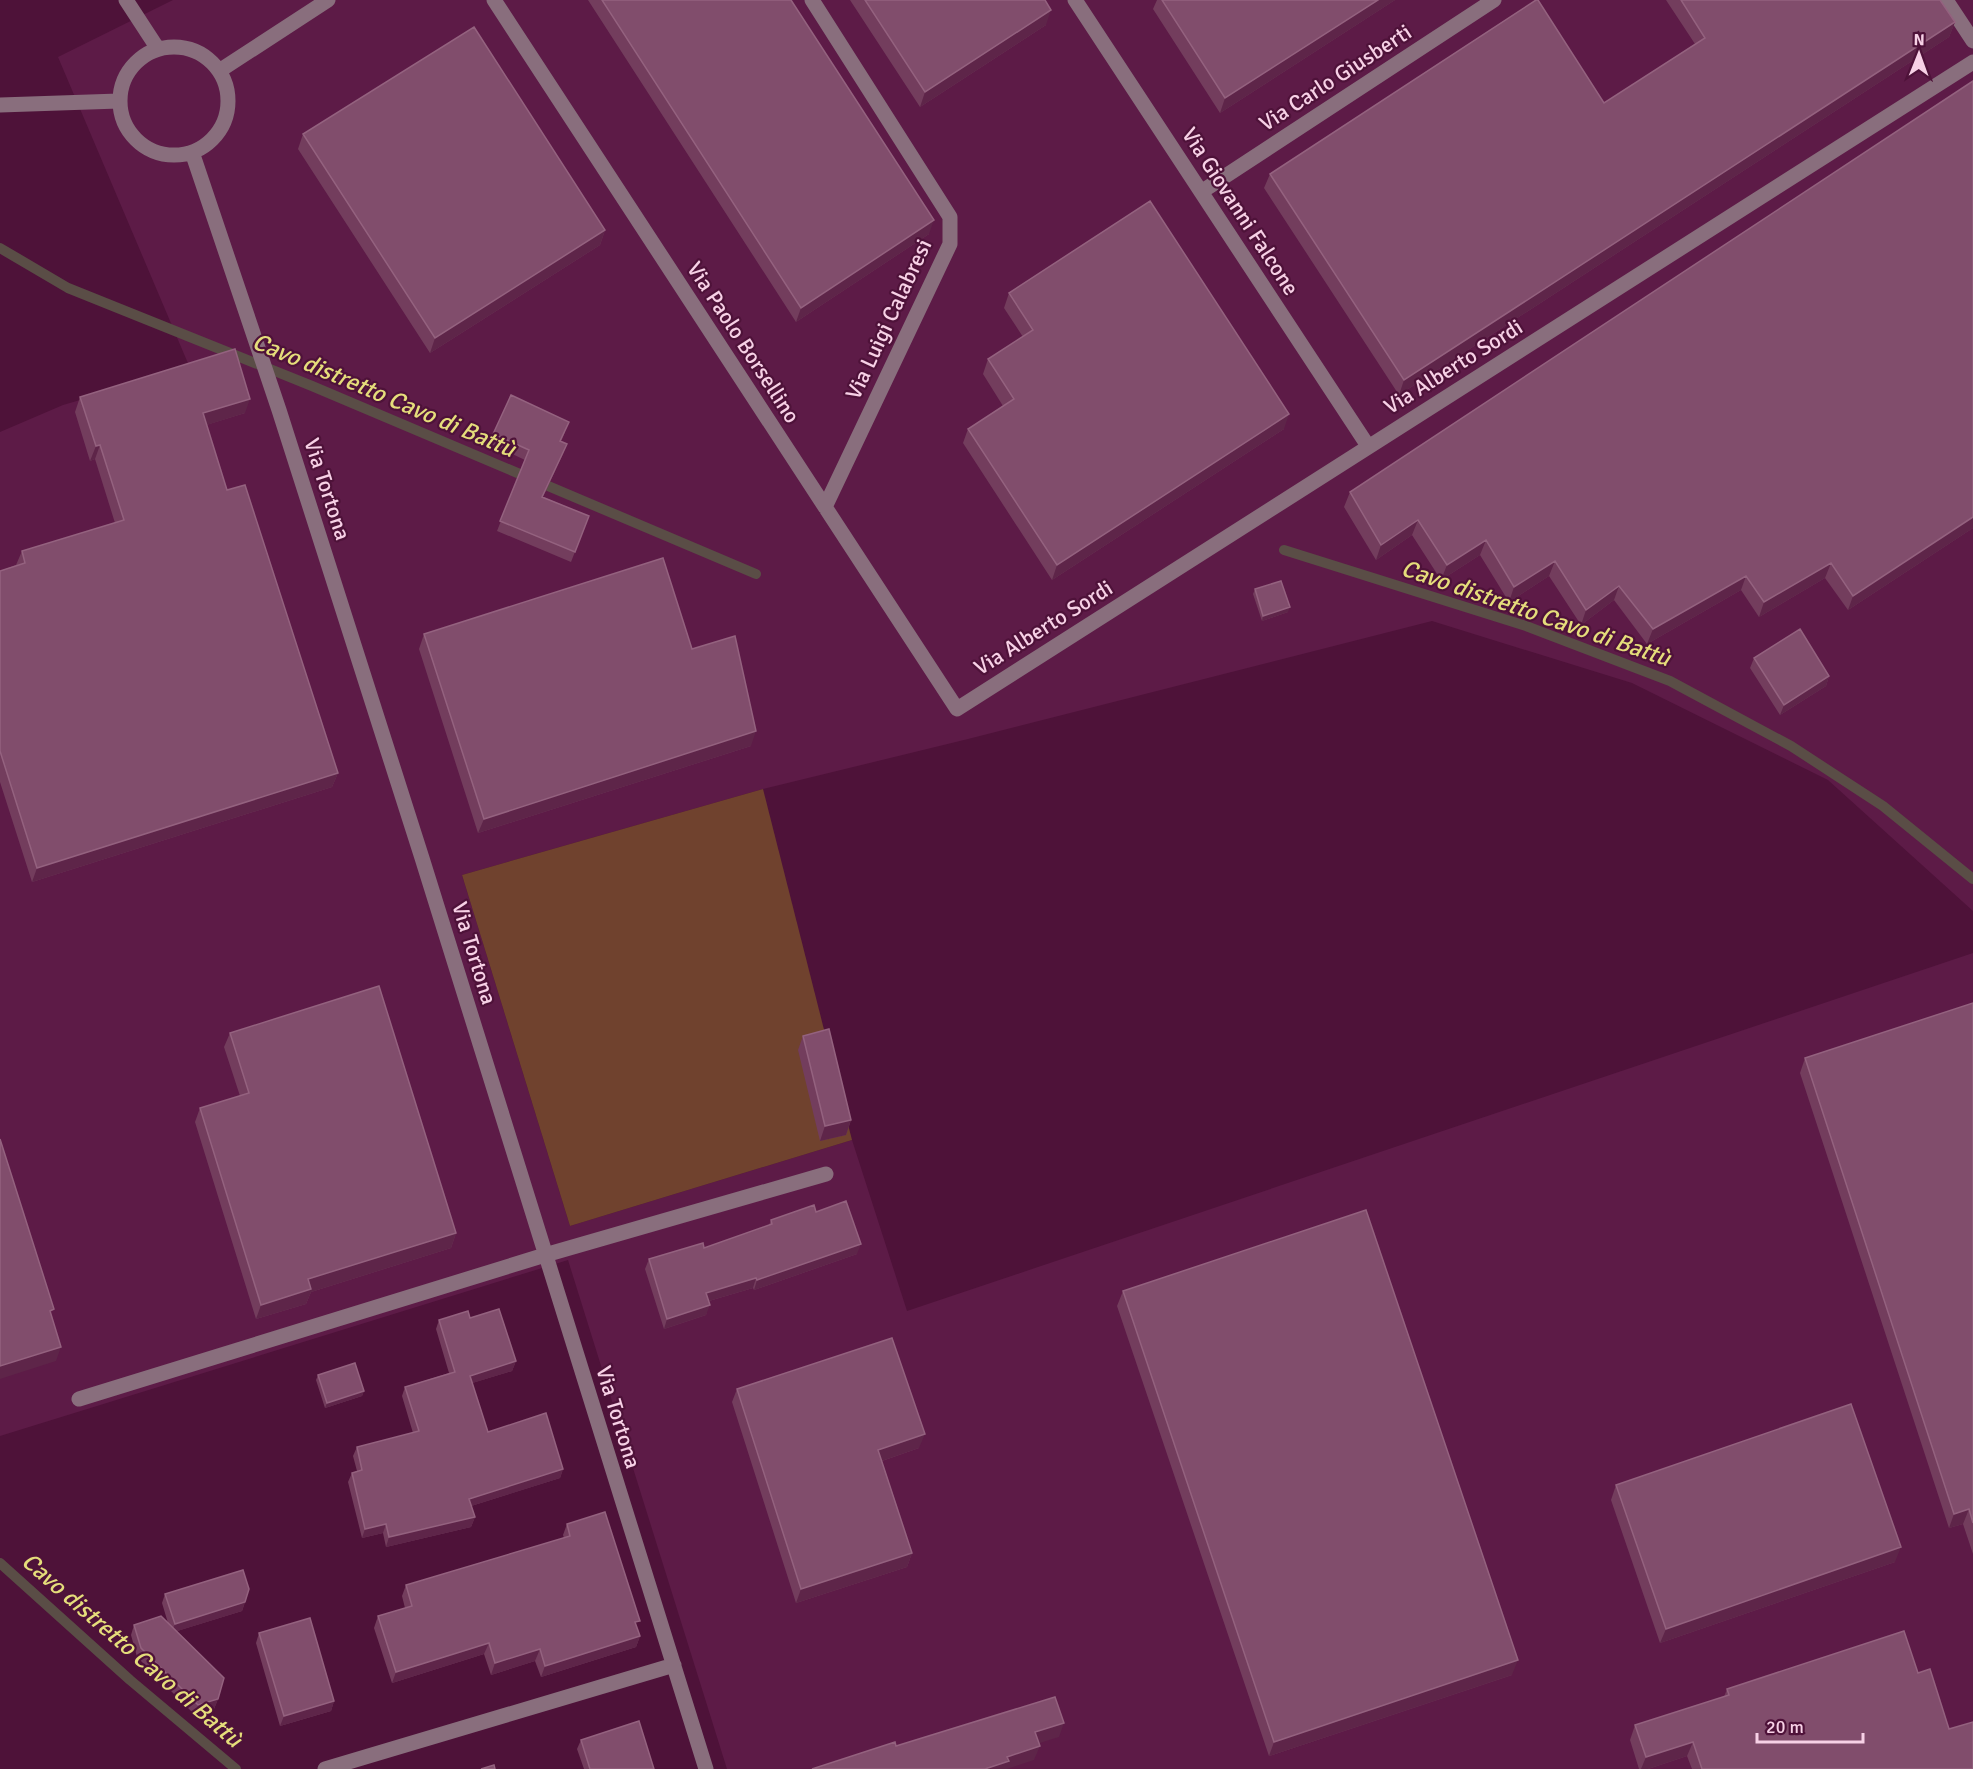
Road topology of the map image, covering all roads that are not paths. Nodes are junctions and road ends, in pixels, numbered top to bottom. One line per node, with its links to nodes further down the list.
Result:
1 (126, 0): 9 (street)
2 (328, 0): 11 (street)
3 (494, 0): 17 (street, Via Paolo Borsellino)
4 (812, 0): 17 (street, Via Luigi Calabresi)
5 (1075, 0): 15 (street, Via Giovanni Falcone)
6 (1494, 0): 15 (street, Via Carlo Giusberti)
7 (1946, 0): 8 (street)
8 (1973, 41)
9 (158, 50): 11 (street); 12 (street)
10 (1973, 62): 16 (street, Via Alberto Sordi)
11 (219, 71): 14 (street)
12 (120, 101): 13 (street); 14 (street)
13 (0, 105)
14 (192, 152): 20 (street, Via Tortona)
15 (1201, 192): 16 (street, Via Giovanni Falcone)
16 (1368, 446): 18 (street, Via Alberto Sordi)
17 (825, 507): 18 (street, Via Paolo Borsellino)
18 (957, 709)
19 (826, 1174): 20 (street)
20 (545, 1255): 21 (street); 22 (street, Via Tortona)
21 (78, 1399)
22 (674, 1665): 23 (street); 24 (street, Via Tortona)
23 (325, 1769)
24 (706, 1769)

